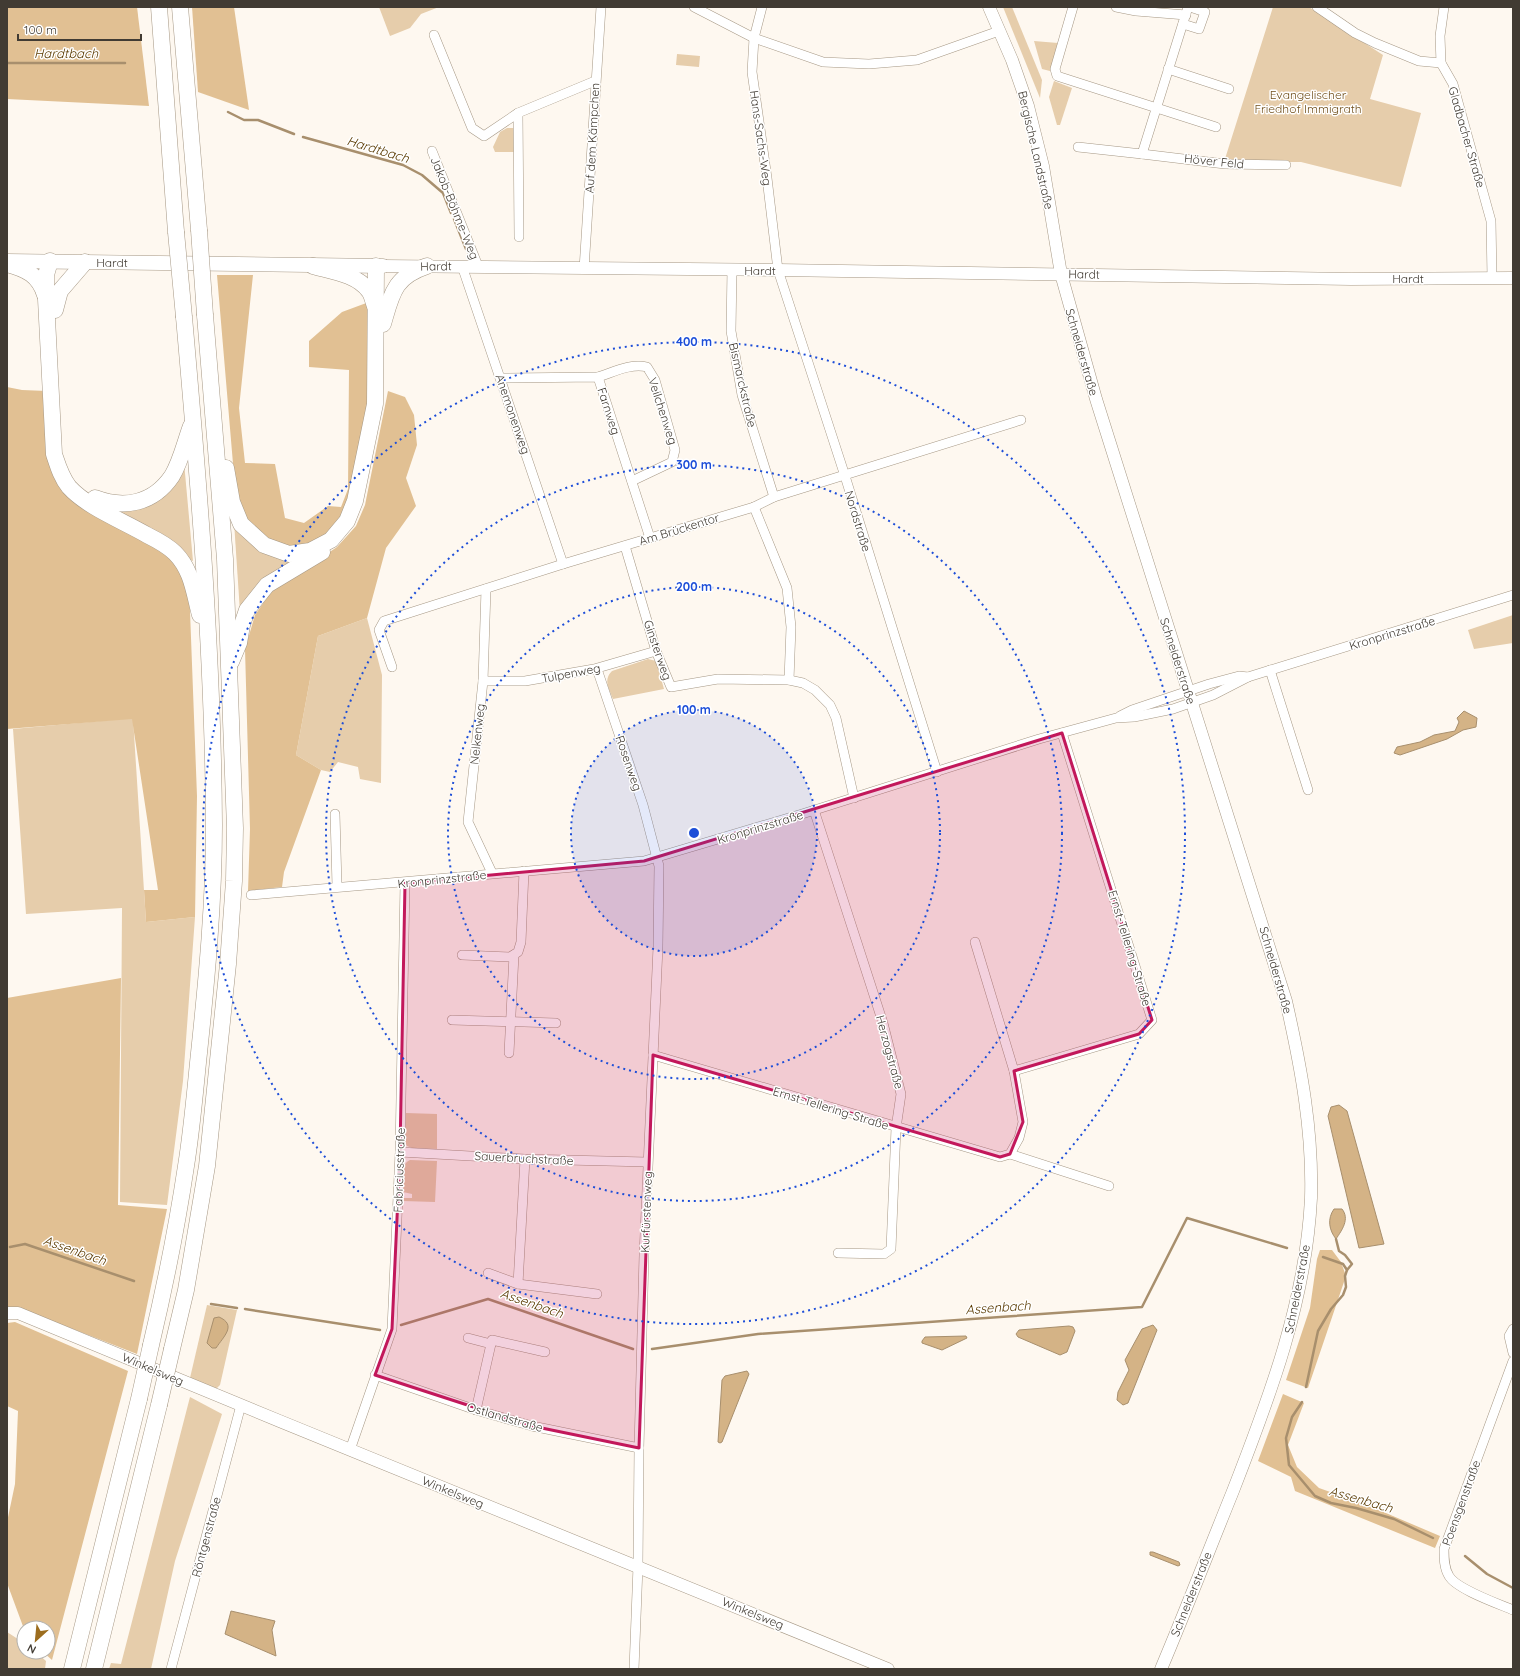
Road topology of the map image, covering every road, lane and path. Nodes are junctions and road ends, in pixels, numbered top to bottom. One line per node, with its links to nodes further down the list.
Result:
1 (159, 7): 48 (highway, bridge)
2 (180, 7): 49 (highway, bridge)
3 (602, 7): 17 (street, Auf dem Kämpchen)
4 (694, 7): 14 (street)
5 (762, 7): 14 (street, Hans-Sachs-Weg)
6 (989, 7): 12 (main road, Bergische Landstraße)
7 (1073, 7): 19 (street)
8 (1116, 7): 11 (street)
9 (1317, 7): 15 (street)
10 (1444, 7): 15 (street)
11 (1187, 13): 16 (street)
12 (999, 31): 14 (street); 39 (main road, Bergische Landstraße)
13 (434, 35): 20 (street)
14 (754, 38): 38 (street, Hans-Sachs-Weg)
15 (1441, 63): 40 (street, Gladbacher Straße)
16 (1168, 69): 18 (street); 19 (street)
17 (595, 81): 20 (street); 36 (street, Auf dem Kämpchen)
18 (1229, 89)
19 (1156, 108): 21 (street); 24 (street)
20 (518, 113): 26 (street)
21 (1216, 127)
22 (1078, 147): 24 (street, Höver Feld)
23 (432, 151): 35 (street, Jakob-Böhme-Weg)
24 (1142, 154): 25 (street, Höver Feld)
25 (1286, 165)
26 (519, 237)
27 (7, 261): 28 (main road, Hardt)
28 (50, 261): 29 (main road, Hardt); 42 (highway)
29 (85, 262): 31 (main road, Hardt); 42 (highway)
30 (7, 264): 42 (highway)
31 (313, 266): 32 (main road, Hardt); 43 (highway)
32 (380, 266): 33 (main road, Hardt); 43 (highway); 44 (highway)
33 (427, 266): 34 (main road, Hardt); 44 (highway)
34 (462, 266): 35 (main road, Hardt); 46 (street, Anemonenweg)
35 (478, 266): 36 (main road, Hardt)
36 (584, 269): 37 (main road, Hardt)
37 (732, 269): 38 (main road, Hardt); 52 (street, Bismarckstraße)
38 (778, 270): 39 (main road, Hardt); 50 (street, Nordstraße)
39 (1061, 274): 40 (main road, Hardt); 67 (main road, Schneiderstraße)
40 (1492, 278): 41 (main road, Hardt)
41 (1513, 278)
42 (51, 305): 48 (highway); 60 (highway)
43 (376, 308): 49 (highway)
44 (383, 324): 61 (highway)
45 (598, 377): 46 (street, Farnweg); 51 (street, Farnweg); 51 (street, Veilchenweg)
46 (501, 378): 56 (street, Anemonenweg)
47 (1021, 420): 50 (street, Am Brückentor)
48 (193, 421): 60 (highway)
49 (213, 424): 61 (highway)
50 (845, 476): 52 (street, Am Brückentor); 69 (street, Nordstraße)
51 (632, 481): 54 (street, Farnweg)
52 (774, 496): 53 (street, Am Brückentor)
53 (754, 507): 54 (street, Am Brückentor); 65 (street)
54 (650, 538): 55 (street, Am Brückentor)
55 (625, 546): 56 (street, Am Brückentor); 59 (street, Ginsterweg)
56 (563, 564): 57 (street, Am Brückentor)
57 (486, 589): 62 (street, Am Brückentor); 66 (street, Nelkenweg)
58 (1513, 595): 64 (street, Kronprinzstraße)
59 (656, 651): 63 (street, Tulpenweg); 65 (street, Ginsterweg)
60 (211, 661): 113 (highway, bridge)
61 (229, 665): 114 (highway, bridge)
62 (392, 667)
63 (597, 669): 66 (street, Tulpenweg); 74 (street, Rosenweg)
64 (1270, 670): 67 (street, Kronprinzstraße); 70 (street)
65 (789, 680): 71 (street)
66 (483, 681): 76 (street, Nelkenweg)
67 (1190, 697): 68 (street, Kronprinzstraße); 118 (main road, Schneiderstraße)
68 (1062, 733): 69 (street, Kronprinzstraße); 88 (street, Ernst-Tellering-Straße)
69 (937, 772): 71 (street, Kronprinzstraße)
70 (1308, 790)
71 (854, 798): 72 (street, Kronprinzstraße)
72 (814, 810): 74 (street, Kronprinzstraße); 89 (street, Herzogstraße)
73 (335, 814): 78 (street)
74 (656, 858): 75 (street, Kronprinzstraße); 87 (street, Kurfürstenweg)
75 (524, 871): 76 (street, Kronprinzstraße); 82 (street)
76 (492, 873): 77 (street, Kronprinzstraße)
77 (405, 883): 78 (street, Kronprinzstraße); 90 (street, Fabriciusstraße)
78 (337, 886): 79 (street, Kronprinzstraße)
79 (251, 895)
80 (975, 942): 88 (street)
81 (462, 955): 82 (street)
82 (514, 955): 84 (street)
83 (452, 1020): 84 (street)
84 (511, 1022): 85 (street); 86 (street)
85 (556, 1023)
86 (510, 1053)
87 (653, 1055): 89 (street, Ernst-Tellering-Straße); 93 (street, Kurfürstenweg)
88 (1014, 1070): 91 (street)
89 (896, 1128): 91 (street, Ernst-Tellering-Straße); 95 (street, Herzogstraße)
90 (400, 1152): 92 (street, Sauerbruchstraße); 106 (street, Fabriciusstraße)
91 (1010, 1154): 94 (street, Ernst-Tellering-Straße)
92 (525, 1159): 93 (street, Sauerbruchstraße); 97 (street)
93 (647, 1162): 109 (street, Kurfürstenweg)
94 (1109, 1186)
95 (838, 1253)
96 (488, 1273): 97 (street)
97 (518, 1284): 98 (street)
98 (598, 1294)
99 (13, 1313): 107 (main road, Winkelsweg)
100 (1513, 1329): 104 (street)
101 (468, 1338): 102 (street)
102 (491, 1344): 103 (street); 108 (street)
103 (545, 1352)
104 (1513, 1353)
105 (1513, 1361): 112 (street, Poensgenstraße)
106 (375, 1375): 108 (street, Ostlandstraße); 110 (street, Fabriciusstraße)
107 (241, 1405): 110 (main road, Winkelsweg); 115 (street, Röntgenstraße)
108 (476, 1410): 109 (street, Ostlandstraße)
109 (639, 1448): 111 (street, Kurfürstenweg)
110 (350, 1450): 111 (main road, Winkelsweg)
111 (638, 1566): 116 (street, Kurfürstenweg); 117 (main road, Winkelsweg)
112 (1513, 1610)
113 (72, 1669)
114 (94, 1669)
115 (171, 1669)
116 (634, 1669)
117 (888, 1669)
118 (1162, 1669)

